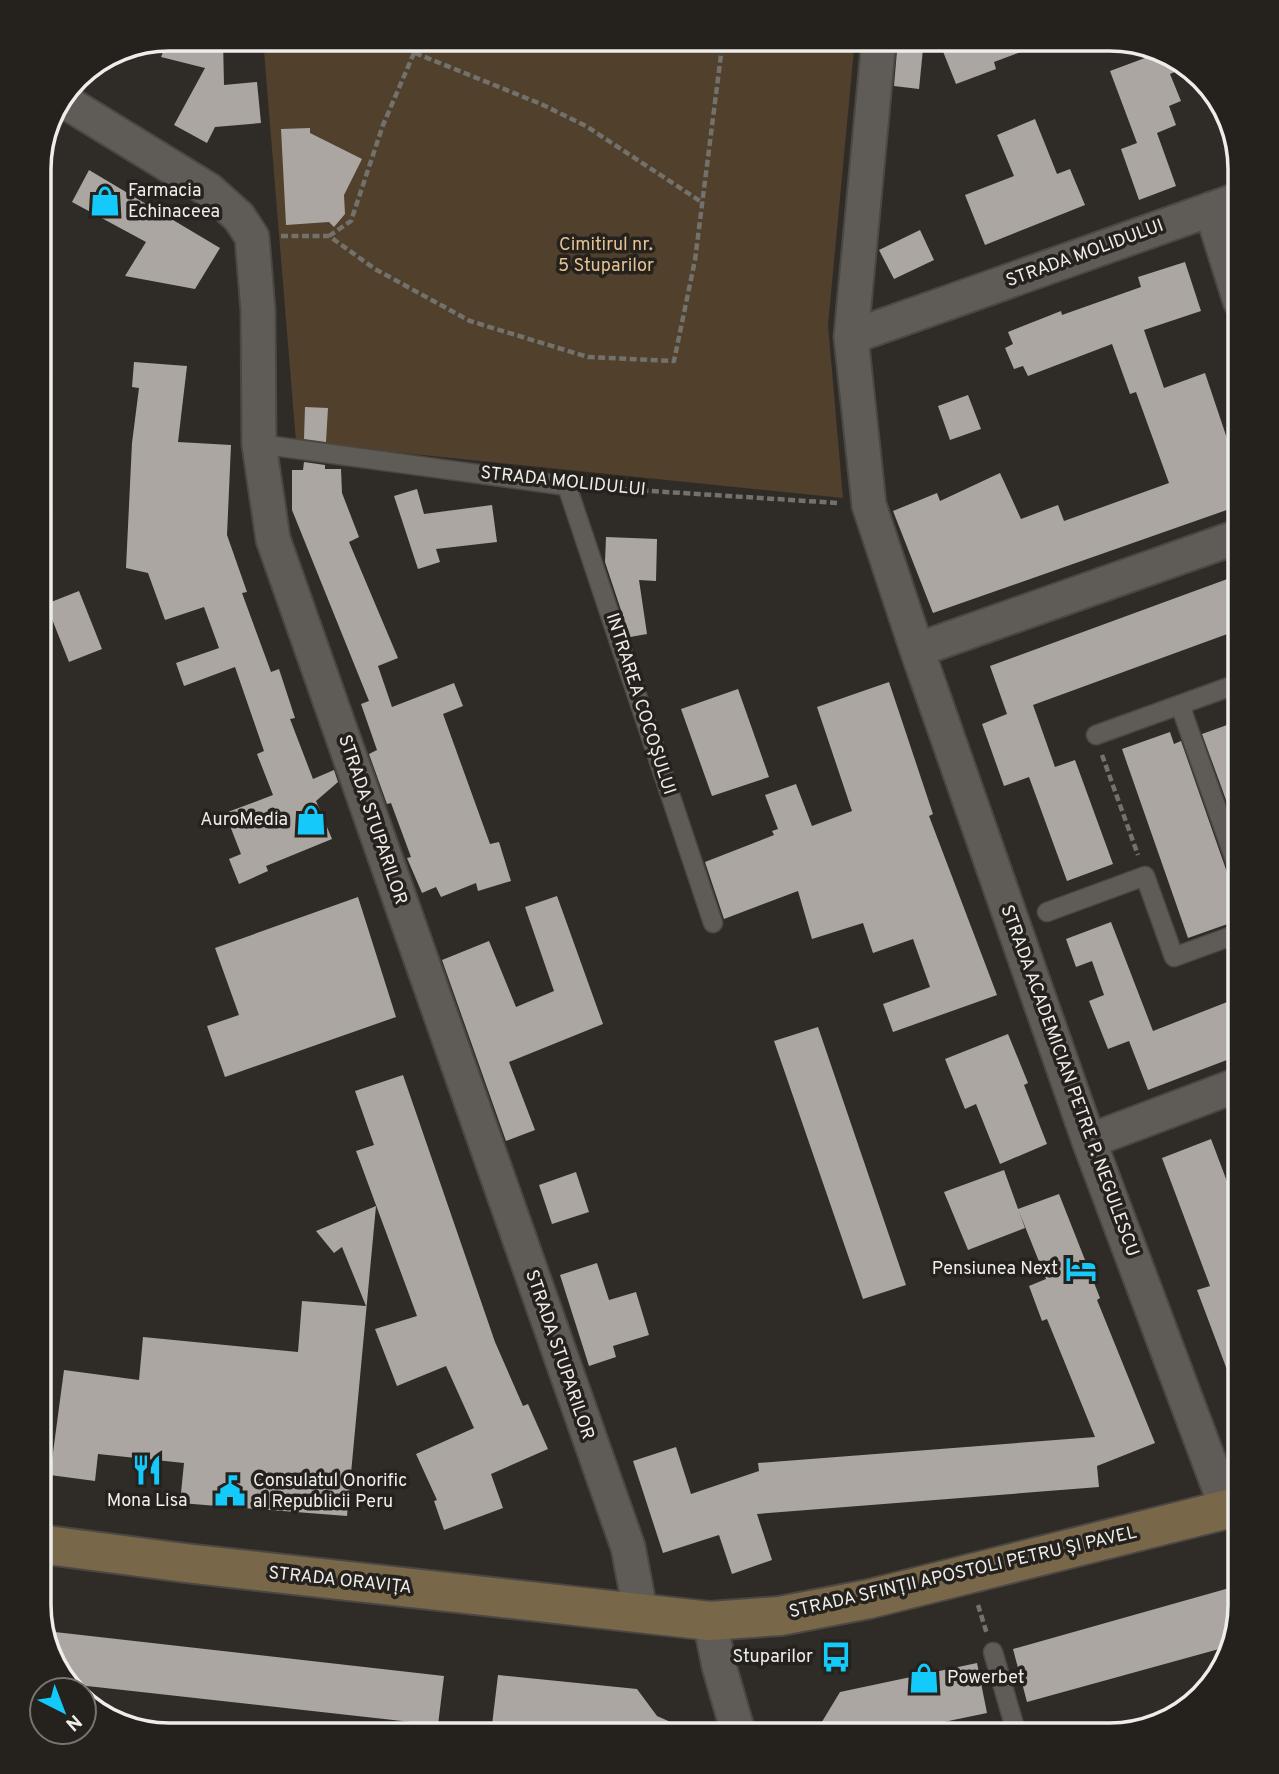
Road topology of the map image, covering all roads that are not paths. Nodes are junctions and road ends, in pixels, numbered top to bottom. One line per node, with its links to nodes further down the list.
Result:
1 (878, 51): 4 (street, STRADA ACADEMICIAN PETRE P. NEGULESCU)
2 (70, 105): 5 (street, STRADA STUPARILOR)
3 (1226, 204): 4 (street, STRADA MOLIDULUI)
4 (851, 337): 8 (street, STRADA ACADEMICIAN PETRE P. NEGULESCU)
5 (259, 444): 6 (lane, STRADA MOLIDULUI); 21 (street, STRADA STUPARILOR)
6 (567, 485): 14 (lane, INTRAREA COCOȘULUI)
7 (1228, 541): 8 (street)
8 (917, 650): 17 (street, STRADA ACADEMICIAN PETRE P. NEGULESCU)
9 (1228, 688): 10 (lane)
10 (1180, 705): 11 (lane); 12 (lane)
11 (1096, 735)
12 (1228, 838)
13 (1047, 912): 15 (lane)
14 (713, 923)
15 (1228, 938)
16 (1228, 1089): 17 (street)
17 (1089, 1141): 18 (street, STRADA ACADEMICIAN PETRE P. NEGULESCU)
18 (1228, 1492)
19 (1228, 1509): 22 (main road, STRADA SFINȚII APOSTOLI PETRU ȘI PAVEL)
20 (51, 1546): 21 (main road, STRADA ORAVIȚA)
21 (641, 1615): 22 (main road, STRADA SFINȚII APOSTOLI PETRU ȘI PAVEL)
22 (710, 1622): 24 (street)
23 (993, 1651): 25 (lane)
24 (736, 1723)
25 (1014, 1723)

